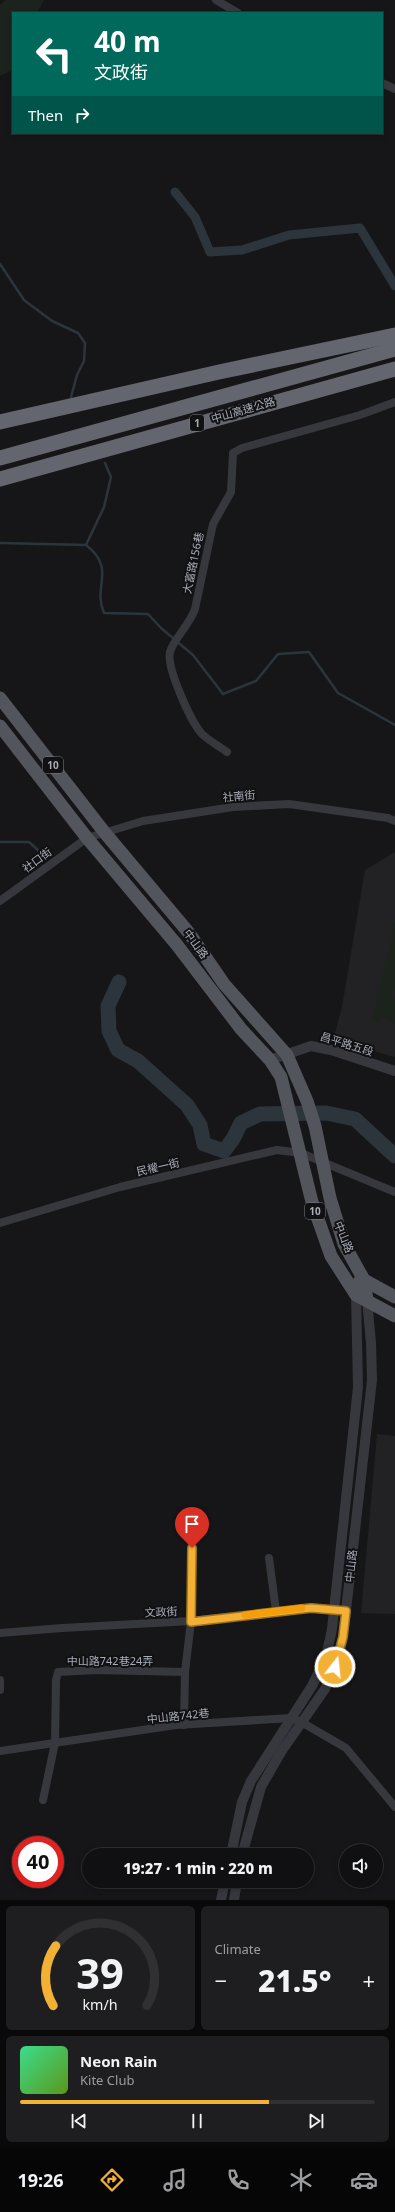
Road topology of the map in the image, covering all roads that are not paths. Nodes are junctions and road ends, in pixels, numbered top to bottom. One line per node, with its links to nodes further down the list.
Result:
1 (216, 0): 2 (street)
2 (236, 12)
3 (383, 83): 4 (street)
4 (395, 89)
5 (395, 335): 9 (highway)
6 (395, 349): 12 (highway, 中山高速公路 / 1)
7 (395, 369): 13 (highway, 中山高速公路 / 1)
8 (395, 402): 16 (street, 大富路156巷)
9 (83, 404): 10 (highway); 11 (highway)
10 (0, 422)
11 (0, 431)
12 (0, 458)
13 (0, 479)
14 (0, 698): 18 (main road, 中山路 / 10)
15 (0, 726): 19 (main road, 中山路 / 10)
16 (227, 752)
17 (395, 821): 18 (street, 社南街)
18 (104, 833): 19 (street, 社南街); 21 (main road, 中山路 / 10)
19 (87, 838): 20 (street, 社口街); 22 (main road, 中山路 / 10)
20 (0, 901)
21 (288, 1055): 22 (street, 昌平路五段); 23 (street, 昌平路五段); 25 (main road, 中山路 / 10)
22 (270, 1060): 24 (main road, 中山路 / 10)
23 (395, 1071)
24 (301, 1153): 25 (street, 民權一街); 27 (street, 民權一街); 29 (main road, 中山路 / 10)
25 (322, 1162): 26 (street, 民權一街); 28 (main road, 中山路 / 10)
26 (395, 1192)
27 (0, 1223)
28 (364, 1280): 29 (main road, 中山路 / 10); 29 (main road); 30 (main road)
29 (357, 1294): 31 (main road, 10); 34 (street, 中山路); 36 (street, 中山路)
30 (395, 1297)
31 (395, 1316)
32 (192, 1518): 37 (street)
33 (269, 1558): 35 (street)
34 (333, 1610): 35 (street, 文政街); 36 (street, 文政街); 42 (street, 中山路)
35 (276, 1611): 37 (street, 文政街)
36 (346, 1611): 43 (street, 中山路)
37 (191, 1622): 38 (street, 文政街); 39 (street)
38 (0, 1633)
39 (185, 1672): 44 (street); 45 (street, 中山路742巷24弄)
40 (0, 1680): 41 (street)
41 (0, 1690)
42 (291, 1718): 43 (street, 中山路742巷); 44 (street, 中山路742巷); 49 (street, 中山路)
43 (303, 1723): 48 (street, 中山路742巷); 50 (street, 中山路)
44 (184, 1725): 45 (street, 中山路742巷)
45 (55, 1743): 46 (street, 中山路742巷); 47 (street)
46 (0, 1751)
47 (43, 1800)
48 (395, 1807)
49 (232, 1848)
50 (244, 1848)
51 (224, 1888): 53 (street)
52 (236, 1888): 54 (street)
53 (221, 1900)
54 (234, 1900)

